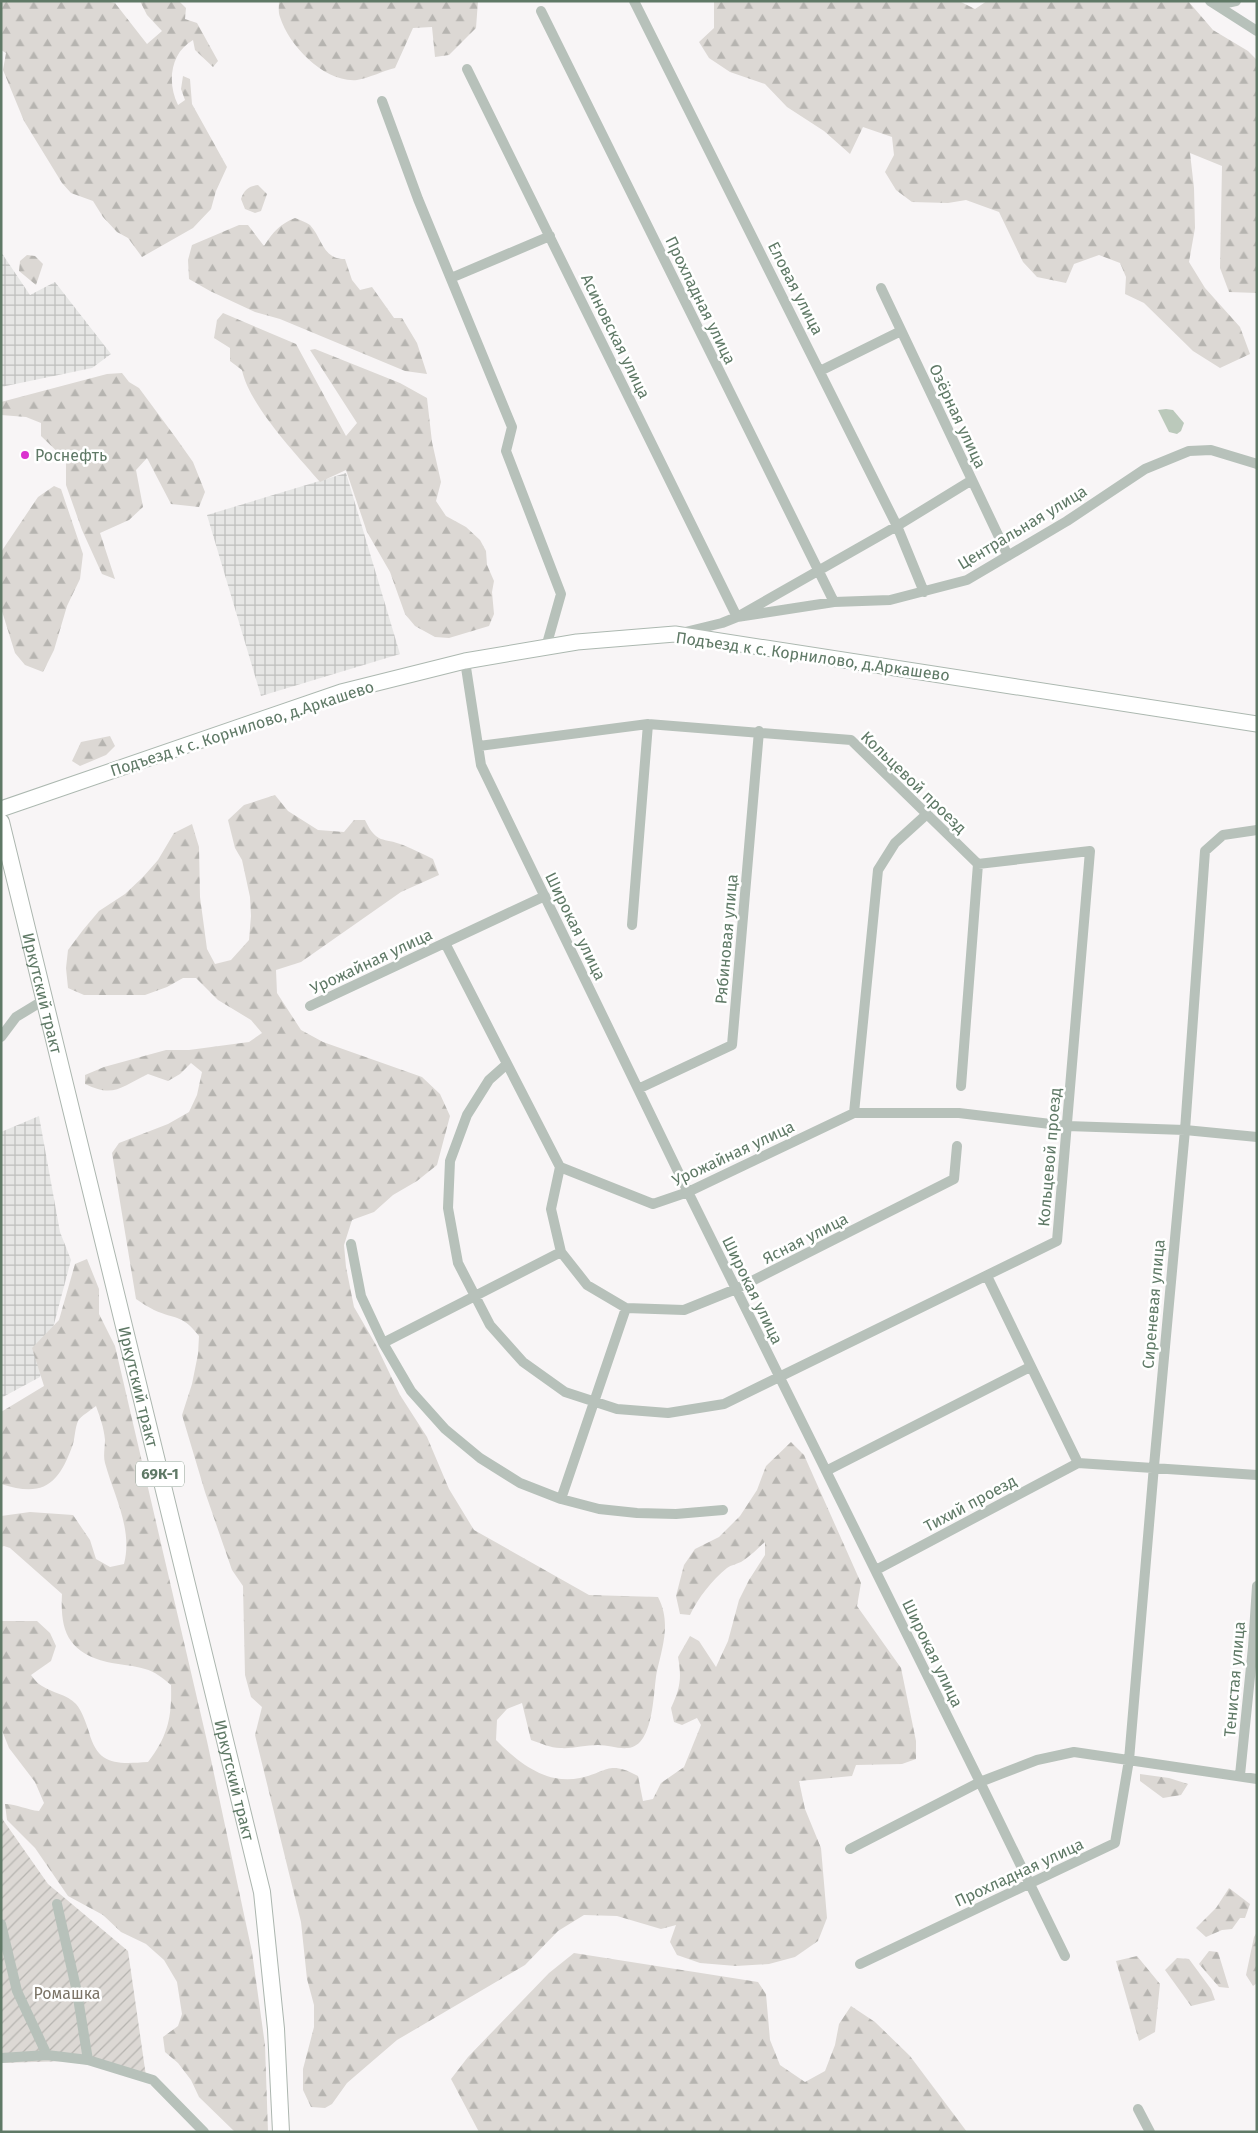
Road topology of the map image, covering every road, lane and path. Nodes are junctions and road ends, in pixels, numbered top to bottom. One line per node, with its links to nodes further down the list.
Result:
1 (634, 1): 12 (street, Еловая улица)
2 (1236, 1): 3 (street)
3 (1214, 3): 5 (street)
4 (541, 11): 17 (street, Прохладная улица)
5 (1257, 31)
6 (467, 69): 8 (street, Асиновская улица)
7 (382, 101): 9 (street)
8 (550, 236): 9 (street); 20 (street, Асиновская улица)
9 (451, 278): 22 (street)
10 (881, 288): 11 (street, Озёрная улица)
11 (901, 331): 12 (street); 14 (street, Озёрная улица)
12 (820, 371): 15 (street, Еловая улица)
13 (1257, 464): 16 (street, Центральная улица)
14 (972, 480): 15 (street); 16 (street, Озёрная улица)
15 (897, 526): 17 (street); 18 (street, Еловая улица)
16 (1008, 556): 18 (street, Центральная улица)
17 (818, 570): 19 (street, Прохладная улица); 20 (street)
18 (924, 592): 19 (street, Центральная улица)
19 (834, 602): 20 (street, Центральная улица)
20 (737, 617): 21 (street, Центральная улица)
21 (675, 634): 22 (street, Подъезд к с. Корнилово, д.Аркашево); 25 (street, Подъезд к с. Корнилово, д.Аркашево)
22 (546, 647): 23 (street, Подъезд к с. Корнилово, д.Аркашево)
23 (465, 661): 27 (street, Широкая улица); 28 (street, Подъезд к с. Корнилово, д.Аркашево)
24 (648, 724): 26 (street, Кольцевой проезд); 27 (street, Кольцевой проезд); 34 (street)
25 (1257, 724)
26 (759, 731): 29 (street, Кольцевой проезд); 41 (street, Рябиновая улица)
27 (479, 746): 33 (street, Широкая улица)
28 (1, 809)
29 (927, 814): 32 (street, Кольцевой проезд); 42 (street)
30 (1, 822): 36 (main road, Иркутский тракт / 69К-1)
31 (1257, 830): 44 (street, Сиреневая улица)
32 (978, 864): 40 (street); 43 (street, Кольцевой проезд)
33 (545, 896): 35 (street, Урожайная улица); 41 (street, Широкая улица)
34 (632, 925)
35 (445, 944): 37 (street, Урожайная улица); 39 (street, Урожайная улица)
36 (44, 1000): 38 (street); 82 (main road, Иркутский тракт / 69К-1)
37 (310, 1006)
38 (1, 1037)
39 (506, 1064): 47 (street, Урожайная улица); 53 (street, Кольцевой проезд)
40 (961, 1086)
41 (638, 1089): 48 (street, Широкая улица)
42 (854, 1114): 43 (street); 48 (street, Урожайная улица)
43 (1067, 1126): 44 (street); 51 (street, Кольцевой проезд)
44 (1185, 1130): 45 (street); 60 (street, Сиреневая улица)
45 (1257, 1137)
46 (956, 1146): 52 (street, Ясная улица)
47 (560, 1167): 48 (street, Урожайная улица); 50 (street, Ясная улица)
48 (688, 1192): 52 (street, Широкая улица)
49 (351, 1244): 55 (street)
50 (561, 1252): 53 (street); 54 (street, Ясная улица)
51 (987, 1276): 56 (street); 57 (street, Кольцевой проезд)
52 (736, 1289): 54 (street, Ясная улица); 57 (street, Широкая улица)
53 (475, 1296): 55 (street); 58 (street, Кольцевой проезд)
54 (626, 1308): 58 (street)
55 (383, 1343): 63 (street)
56 (1030, 1367): 59 (street); 61 (street)
57 (780, 1378): 58 (street, Кольцевой проезд); 61 (street, Широкая улица)
58 (594, 1401): 63 (street)
59 (1078, 1463): 60 (street); 65 (street, Тихий проезд)
60 (1154, 1466): 62 (street); 67 (street, Сиреневая улица)
61 (826, 1471): 65 (street, Широкая улица)
62 (1257, 1475)
63 (561, 1498): 64 (street)
64 (723, 1510)
65 (876, 1570): 70 (street, Широкая улица)
66 (1257, 1586): 68 (street, Тенистая улица)
67 (1129, 1760): 68 (street); 70 (street); 72 (street, Прохладная улица)
68 (1240, 1775): 69 (street)
69 (1257, 1779)
70 (980, 1782): 71 (street); 72 (street, Широкая улица)
71 (850, 1849)
72 (1030, 1884): 75 (street, Широкая улица); 76 (street, Прохладная улица)
73 (57, 1904): 79 (street)
74 (1, 1924): 77 (street)
75 (1065, 1956)
76 (860, 1964)
77 (47, 2056): 78 (street); 79 (street)
78 (1, 2058)
79 (88, 2060): 81 (street)
80 (1138, 2110): 83 (street)
81 (204, 2132)
82 (281, 2132)
83 (1150, 2132)

